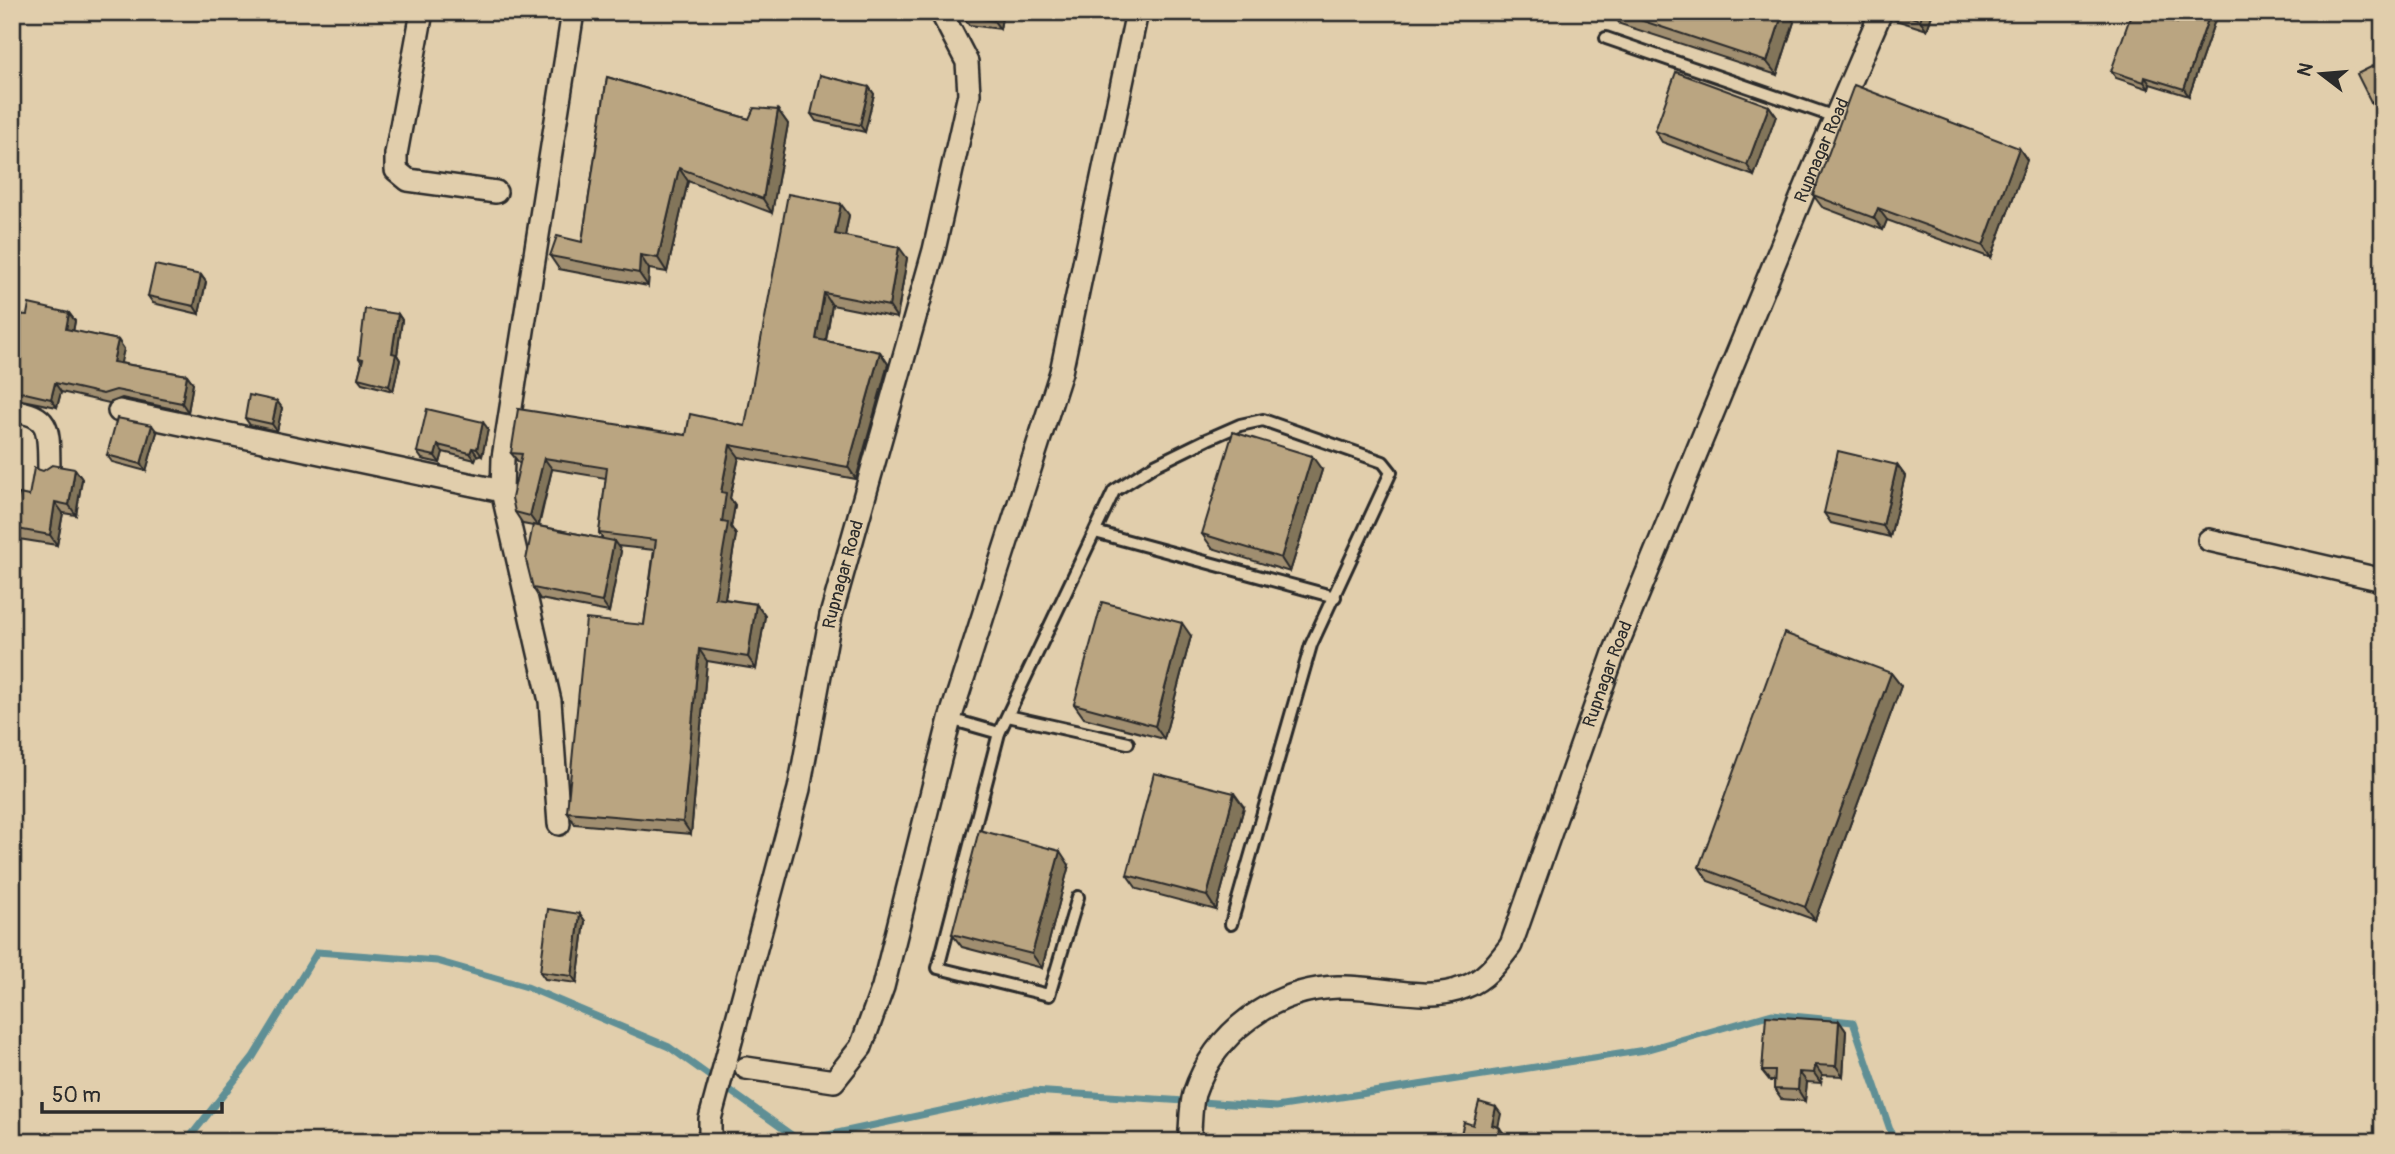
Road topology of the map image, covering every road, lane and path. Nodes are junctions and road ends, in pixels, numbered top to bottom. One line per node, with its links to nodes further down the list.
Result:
1 (422, 12): 8 (street)
2 (573, 12): 12 (street)
3 (941, 12): 25 (street, Rupnagar Road)
4 (1137, 12): 18 (street)
5 (1881, 12): 7 (street, Rupnagar Road)
6 (1606, 38): 7 (lane)
7 (1835, 117): 26 (street, Rupnagar Road)
8 (496, 192)
9 (12, 411): 11 (street)
10 (119, 411): 12 (street)
11 (49, 468)
12 (502, 491): 21 (street)
13 (1095, 532): 16 (lane); 16 (lane); 17 (lane)
14 (2209, 540): 15 (street)
15 (2383, 580)
16 (1335, 597): 23 (lane)
17 (1008, 716): 19 (lane); 20 (lane)
18 (950, 719): 19 (lane); 24 (street)
19 (999, 733): 22 (lane)
20 (1128, 743)
21 (559, 824)
22 (1078, 897)
23 (1231, 924)
24 (746, 1068)
25 (710, 1142)
26 (1189, 1142)

